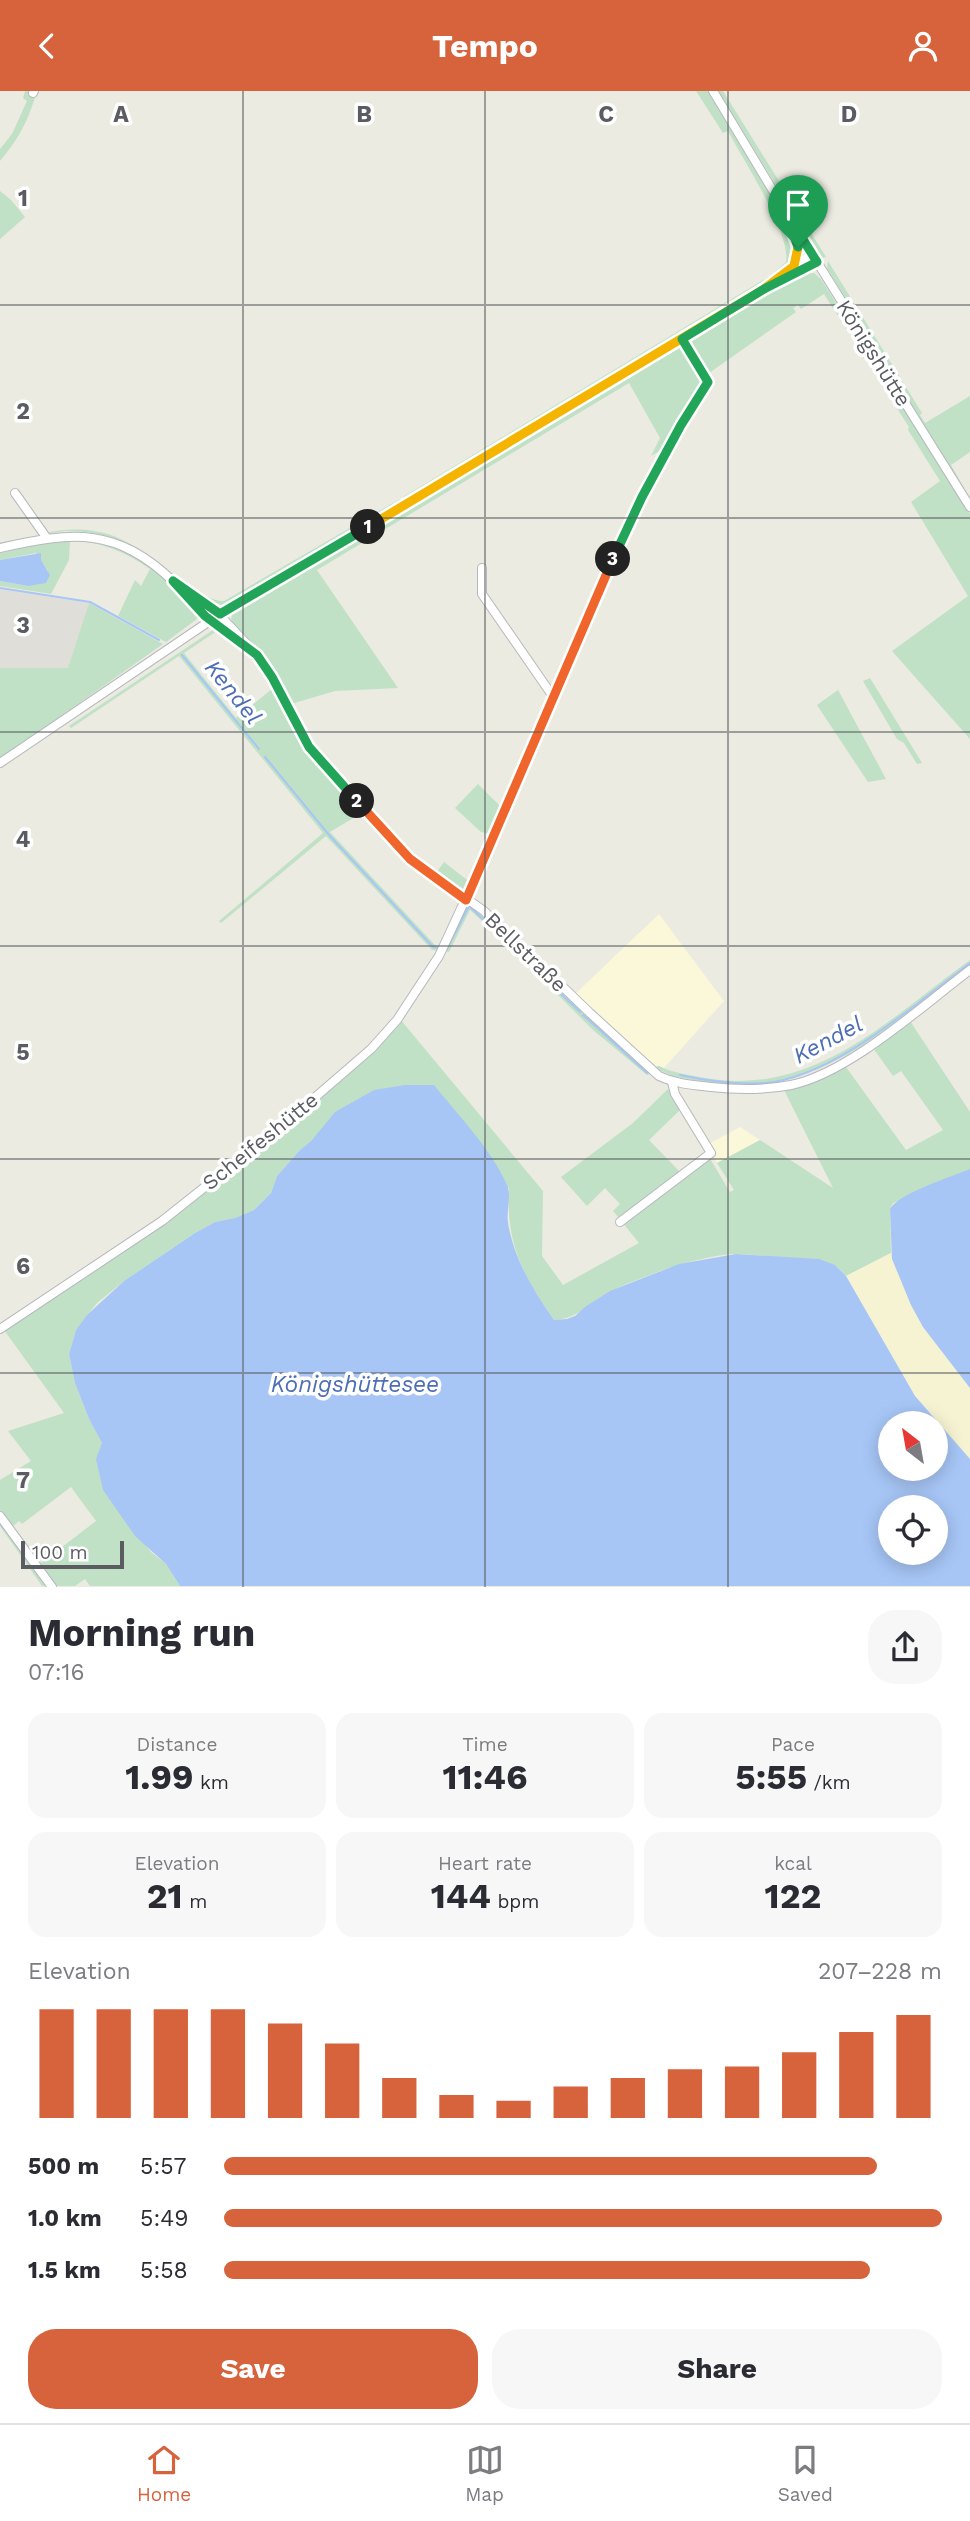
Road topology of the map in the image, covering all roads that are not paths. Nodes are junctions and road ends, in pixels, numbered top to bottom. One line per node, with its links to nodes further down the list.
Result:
1 (713, 91): 2 (street, Königshütte)
2 (784, 209): 3 (street, Königshütte); 4 (street)
3 (815, 258): 4 (street); 5 (street); 8 (street, Königshütte)
4 (794, 266): 5 (street)
5 (764, 289): 6 (street)
6 (682, 339): 13 (street); 16 (street, Bellstraße)
7 (15, 493): 9 (street)
8 (970, 507)
9 (46, 537): 10 (street, Bellstraße); 12 (street, Bellstraße)
10 (0, 548)
11 (482, 568): 16 (street)
12 (173, 581): 13 (street, Bellstraße); 14 (street, Bellstraße)
13 (220, 614): 14 (street); 15 (street, Bellstraße)
14 (210, 621): 15 (street, Bellstraße); 17 (street)
15 (257, 655): 18 (street, Bellstraße)
16 (554, 698): 18 (street, Bellstraße)
17 (0, 764)
18 (466, 900): 20 (street, Bellstraße); 22 (street, Scheifeshütte)
19 (970, 970): 20 (street, Bellstraße)
20 (671, 1082): 21 (street, Bellstraße)
21 (620, 1222)
22 (0, 1329)
23 (0, 1516): 24 (street)
24 (52, 1587)

